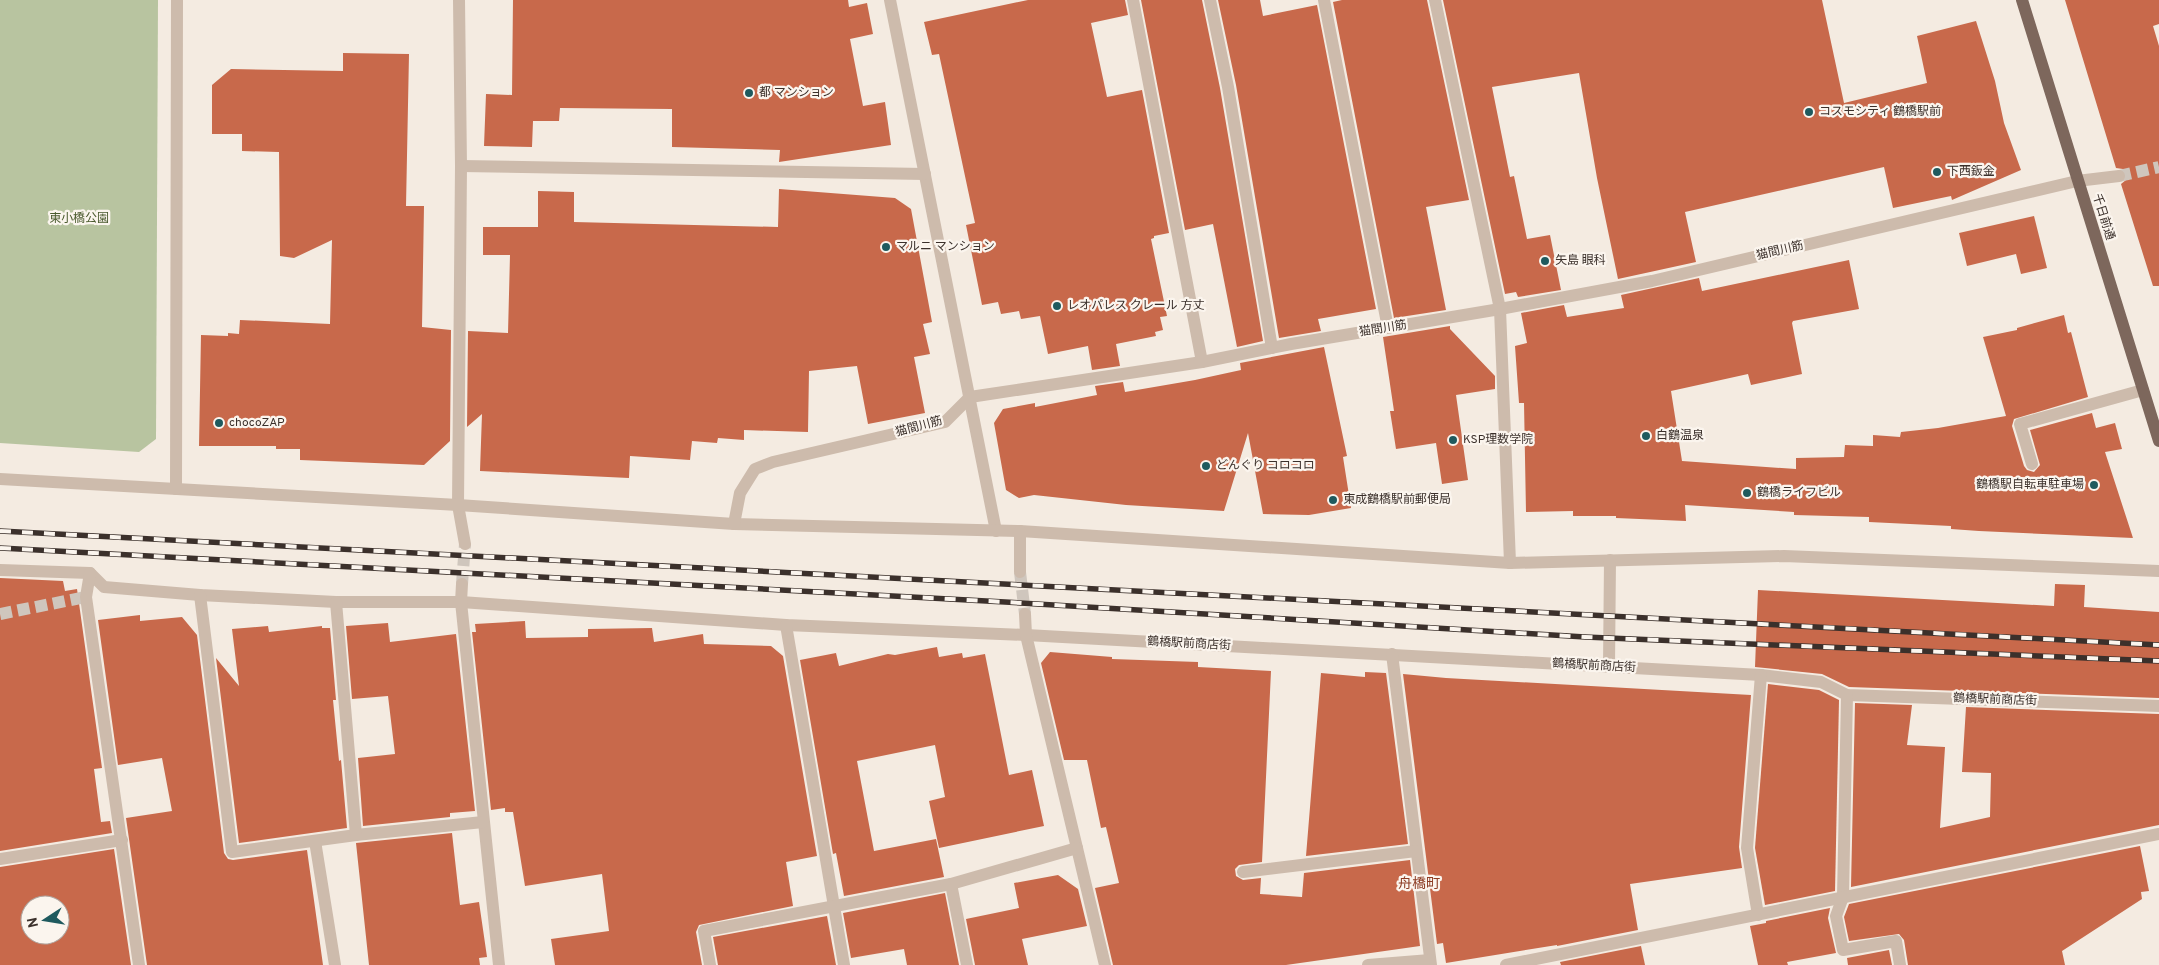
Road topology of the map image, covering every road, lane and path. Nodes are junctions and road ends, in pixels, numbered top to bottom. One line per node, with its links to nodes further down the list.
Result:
1 (177, 0): 22 (street)
2 (459, 0): 9 (street)
3 (890, 0): 10 (street)
4 (1133, 0): 16 (street)
5 (1210, 0): 15 (street)
6 (1324, 0): 14 (street)
7 (1435, 0): 13 (street)
8 (2022, 0): 12 (main road, 千日前通)
9 (460, 166): 10 (street); 23 (street)
10 (925, 174): 18 (street)
11 (2119, 176): 12 (street, 猫間川筋)
12 (2077, 181): 13 (street, 猫間川筋); 17 (main road, 千日前通)
13 (1500, 309): 14 (street, 猫間川筋); 29 (street)
14 (1388, 328): 15 (street, 猫間川筋)
15 (1272, 348): 16 (street, 猫間川筋)
16 (1202, 362): 18 (street, 猫間川筋)
17 (2143, 390): 19 (main road, 千日前通); 20 (street)
18 (970, 397): 24 (street, 猫間川筋); 25 (street)
19 (2159, 441)
20 (2032, 464)
21 (0, 479): 22 (street)
22 (176, 489): 23 (street)
23 (458, 505): 24 (street); 27 (street)
24 (734, 524): 25 (street)
25 (996, 531): 26 (street)
26 (1020, 531): 29 (street); 32 (street)
27 (466, 544)
28 (1610, 560): 29 (street); 31 (street); 42 (street)
29 (1510, 563)
30 (0, 570): 33 (street)
31 (2159, 571)
32 (1020, 572)
33 (90, 573): 35 (street, 鶴橋駅前商店街); 49 (street)
34 (462, 584): 37 (street)
35 (200, 595): 36 (street, 鶴橋駅前商店街); 50 (street)
36 (336, 602): 37 (street, 鶴橋駅前商店街); 48 (street)
37 (462, 602): 39 (street, 鶴橋駅前商店街); 46 (street)
38 (1025, 614): 40 (street)
39 (786, 625): 40 (street, 鶴橋駅前商店街); 57 (street)
40 (1026, 635): 41 (street, 鶴橋駅前商店街); 51 (street)
41 (1392, 654): 42 (street, 鶴橋駅前商店街); 52 (street)
42 (1609, 666): 43 (street, 鶴橋駅前商店街)
43 (1761, 675): 44 (street, 鶴橋駅前商店街); 58 (street)
44 (1847, 695): 45 (street, 鶴橋駅前商店街); 56 (street)
45 (2159, 706)
46 (483, 822): 48 (street); 62 (street)
47 (2159, 834): 56 (street)
48 (356, 835): 50 (street)
49 (122, 840): 53 (street); 60 (street)
50 (315, 840): 61 (street)
51 (1078, 848): 55 (street); 66 (street)
52 (1416, 851): 54 (street); 59 (street)
53 (0, 859)
54 (1243, 872)
55 (952, 884): 57 (street); 65 (street)
56 (1843, 898): 58 (street); 69 (street)
57 (834, 906): 63 (street); 64 (street)
58 (1758, 915): 68 (street)
59 (1430, 962): 67 (street)
60 (139, 965)
61 (335, 965)
62 (499, 965)
63 (710, 965)
64 (844, 965)
65 (967, 965)
66 (1104, 965)
67 (1368, 965)
68 (1506, 965)
69 (1900, 965)

